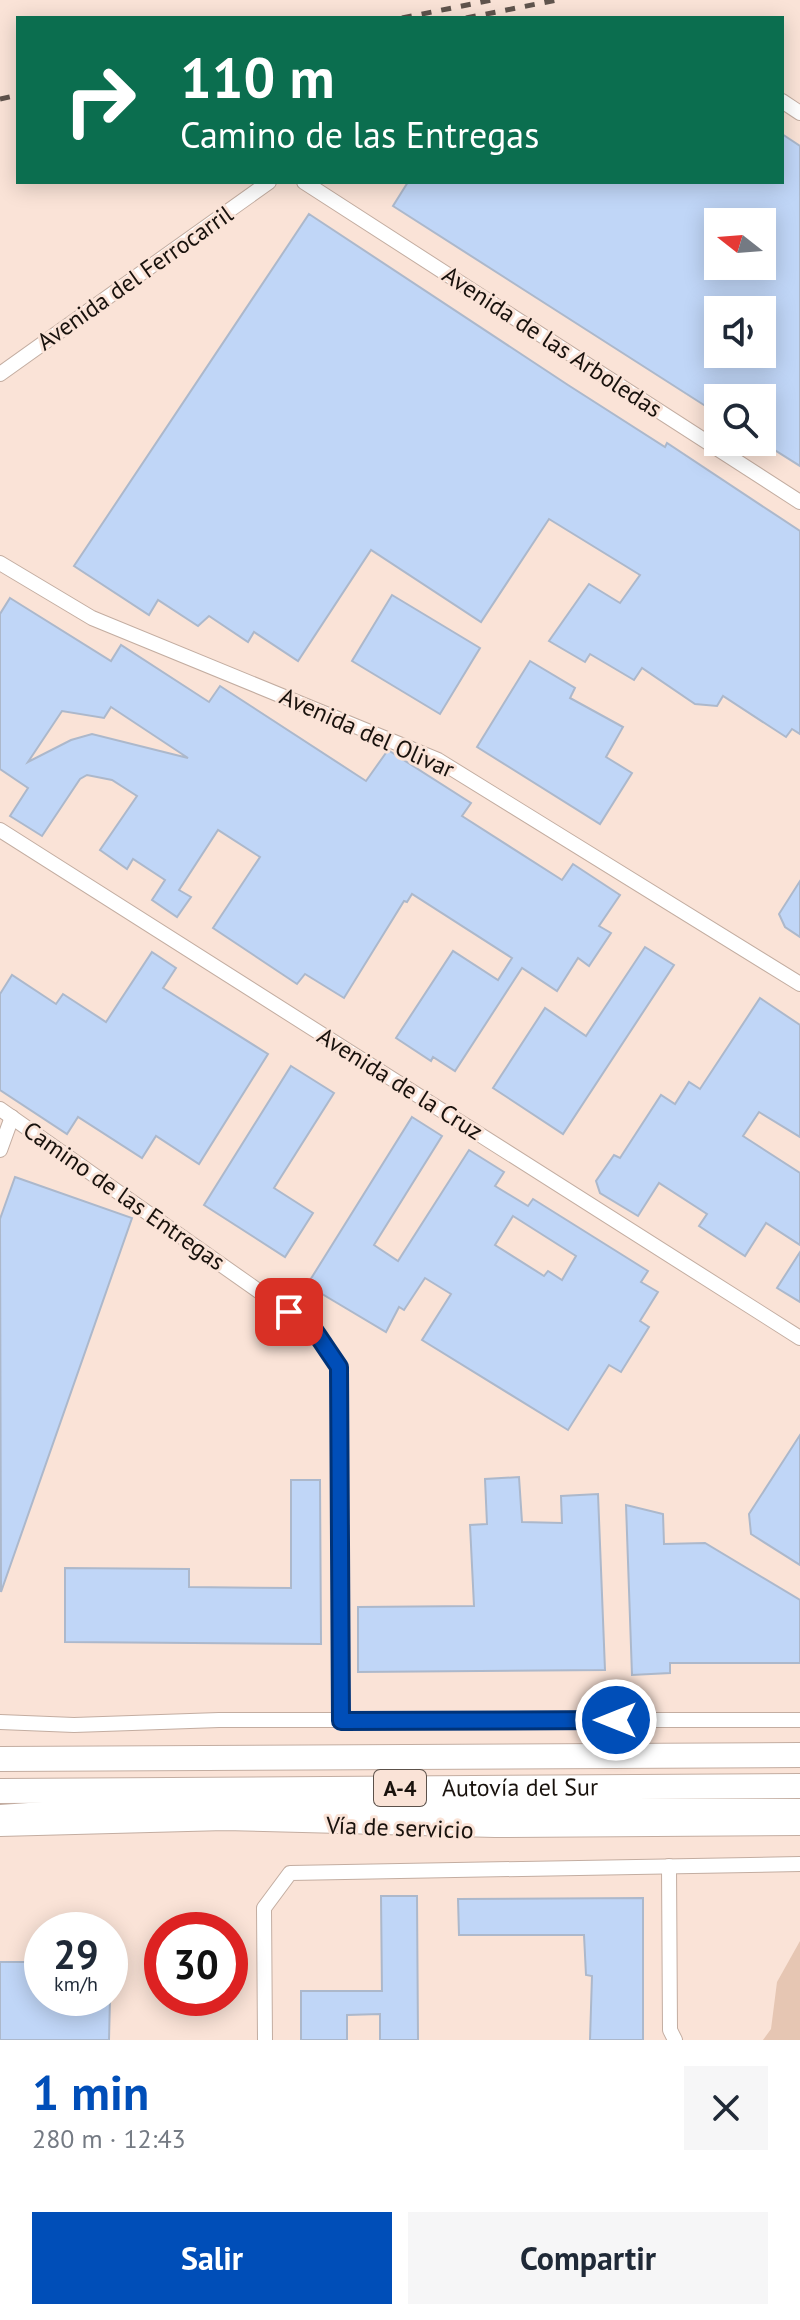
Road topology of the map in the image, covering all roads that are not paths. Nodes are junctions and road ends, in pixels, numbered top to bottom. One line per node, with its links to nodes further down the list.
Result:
1 (266, 184): 3 (street, Avenida del Ferrocarril)
2 (307, 184): 4 (street, Avenida de las Arboledas)
3 (0, 374)
4 (800, 502)
5 (0, 563): 7 (street, Avenida del Olivar)
6 (0, 830): 10 (street, Avenida de la Cruz)
7 (800, 984)
8 (6, 1113): 9 (street); 12 (street, Camino de las Entregas)
9 (0, 1150)
10 (800, 1338)
11 (800, 1720): 12 (street)
12 (341, 1721): 13 (street)
13 (0, 1722)
14 (800, 1755): 15 (highway, Autovía del Sur / A-4)
15 (0, 1759)
16 (800, 1786): 17 (highway, Autovía del Sur / A-4)
17 (0, 1791)
18 (800, 1811): 19 (highway)
19 (0, 1817)
20 (800, 1828): 21 (street, Vía de servicio)
21 (0, 1829)
22 (800, 1864): 23 (street)
23 (669, 1866): 24 (street); 25 (street)
24 (265, 2040)
25 (675, 2040)

